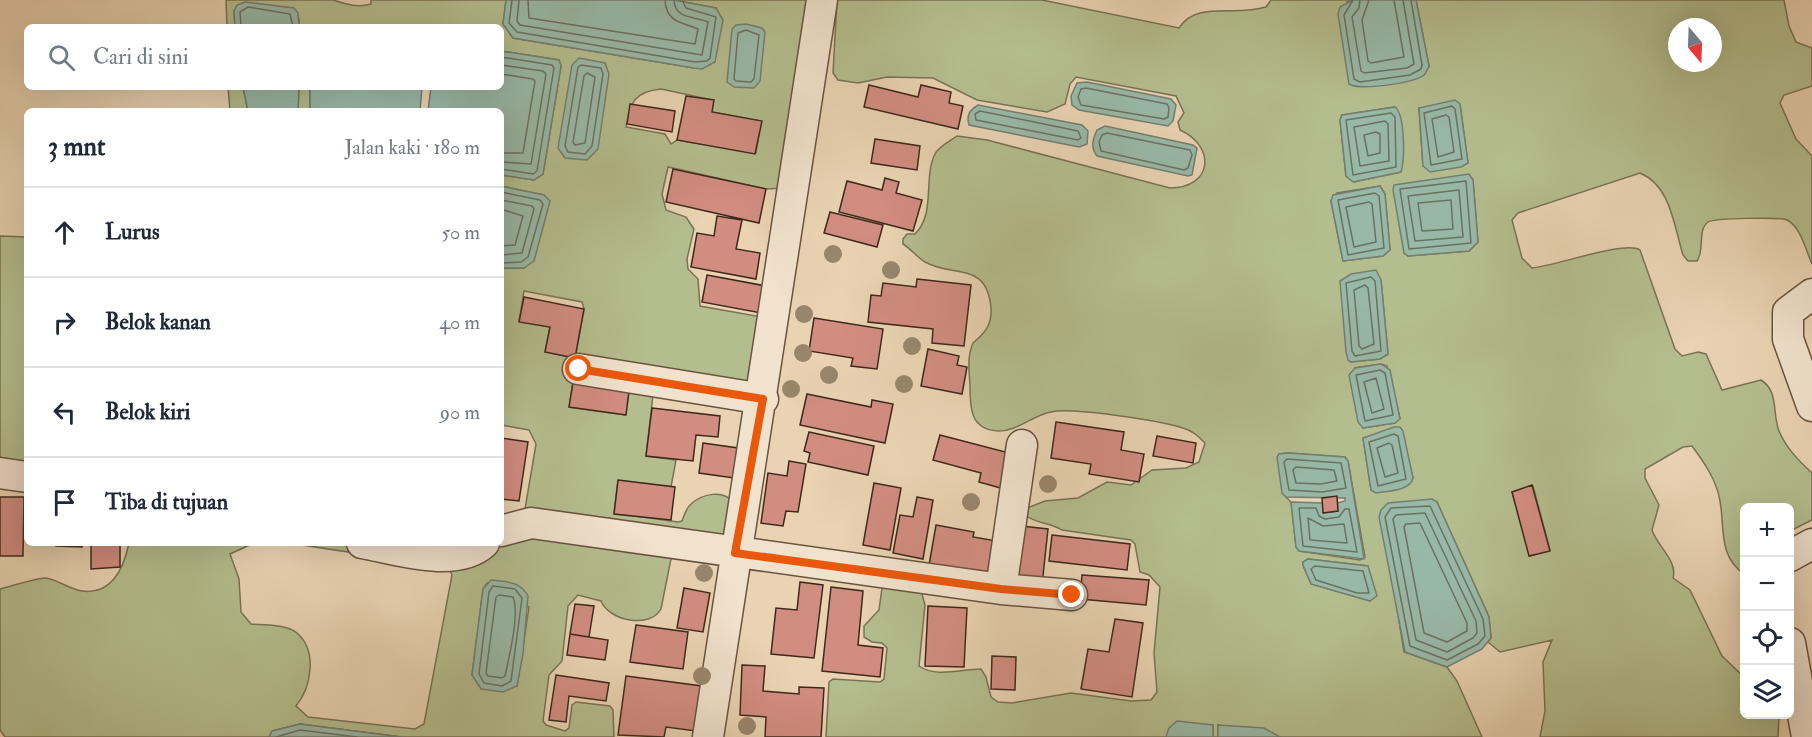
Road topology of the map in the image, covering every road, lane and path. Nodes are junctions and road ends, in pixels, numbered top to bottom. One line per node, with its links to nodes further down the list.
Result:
1 (822, 0): 4 (street)
2 (1812, 294): 5 (street)
3 (579, 369): 4 (street)
4 (763, 399): 13 (street)
5 (1812, 406)
6 (1022, 445): 15 (street)
7 (0, 473): 8 (street)
8 (24, 477)
9 (504, 530): 13 (street)
10 (1812, 544): 14 (street)
11 (382, 546): 12 (street)
12 (480, 546)
13 (735, 553): 15 (street); 18 (street)
14 (1794, 554)
15 (1001, 589): 16 (street)
16 (1072, 595)
17 (1794, 665): 19 (street)
18 (708, 737)
19 (1807, 737)

